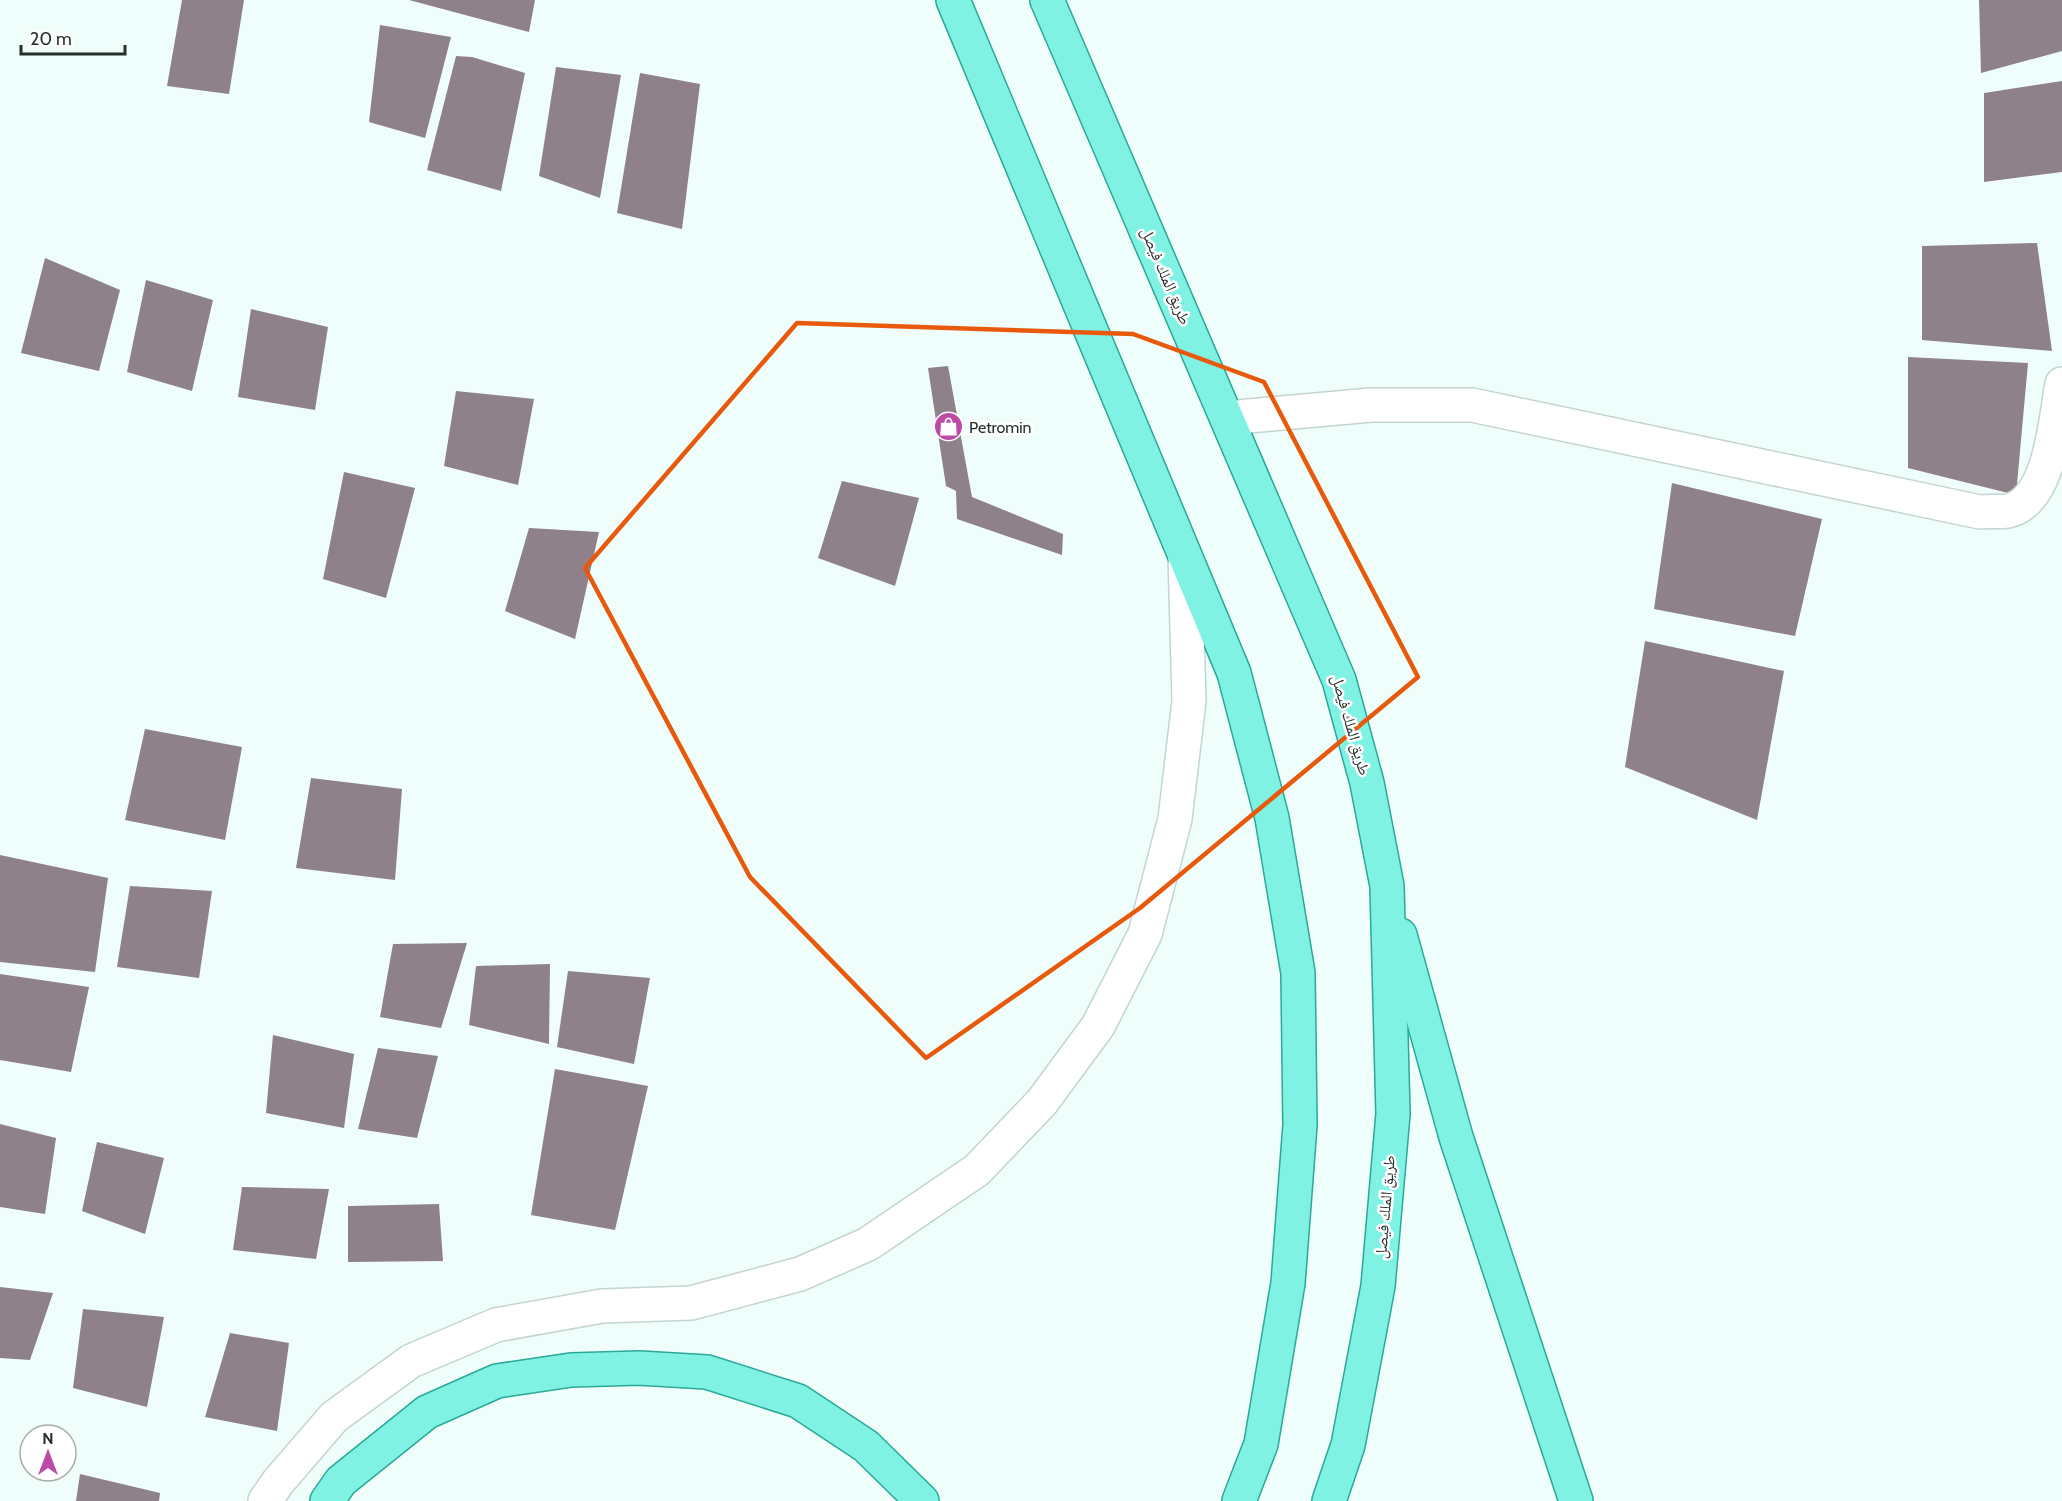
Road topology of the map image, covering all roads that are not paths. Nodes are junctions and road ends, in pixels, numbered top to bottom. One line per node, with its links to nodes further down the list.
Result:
1 (953, 0): 5 (main road)
2 (1047, 0): 4 (main road, طريق الملك فيصل)
3 (2062, 384): 4 (street)
4 (1227, 418): 6 (main road, طريق الملك فيصل)
5 (1184, 550): 7 (street); 10 (main road)
6 (1387, 886): 11 (main road, طريق الملك فيصل); 12 (main road)
7 (265, 1501)
8 (327, 1501): 9 (main road)
9 (922, 1501)
10 (1239, 1501)
11 (1329, 1501)
12 (1576, 1501)

